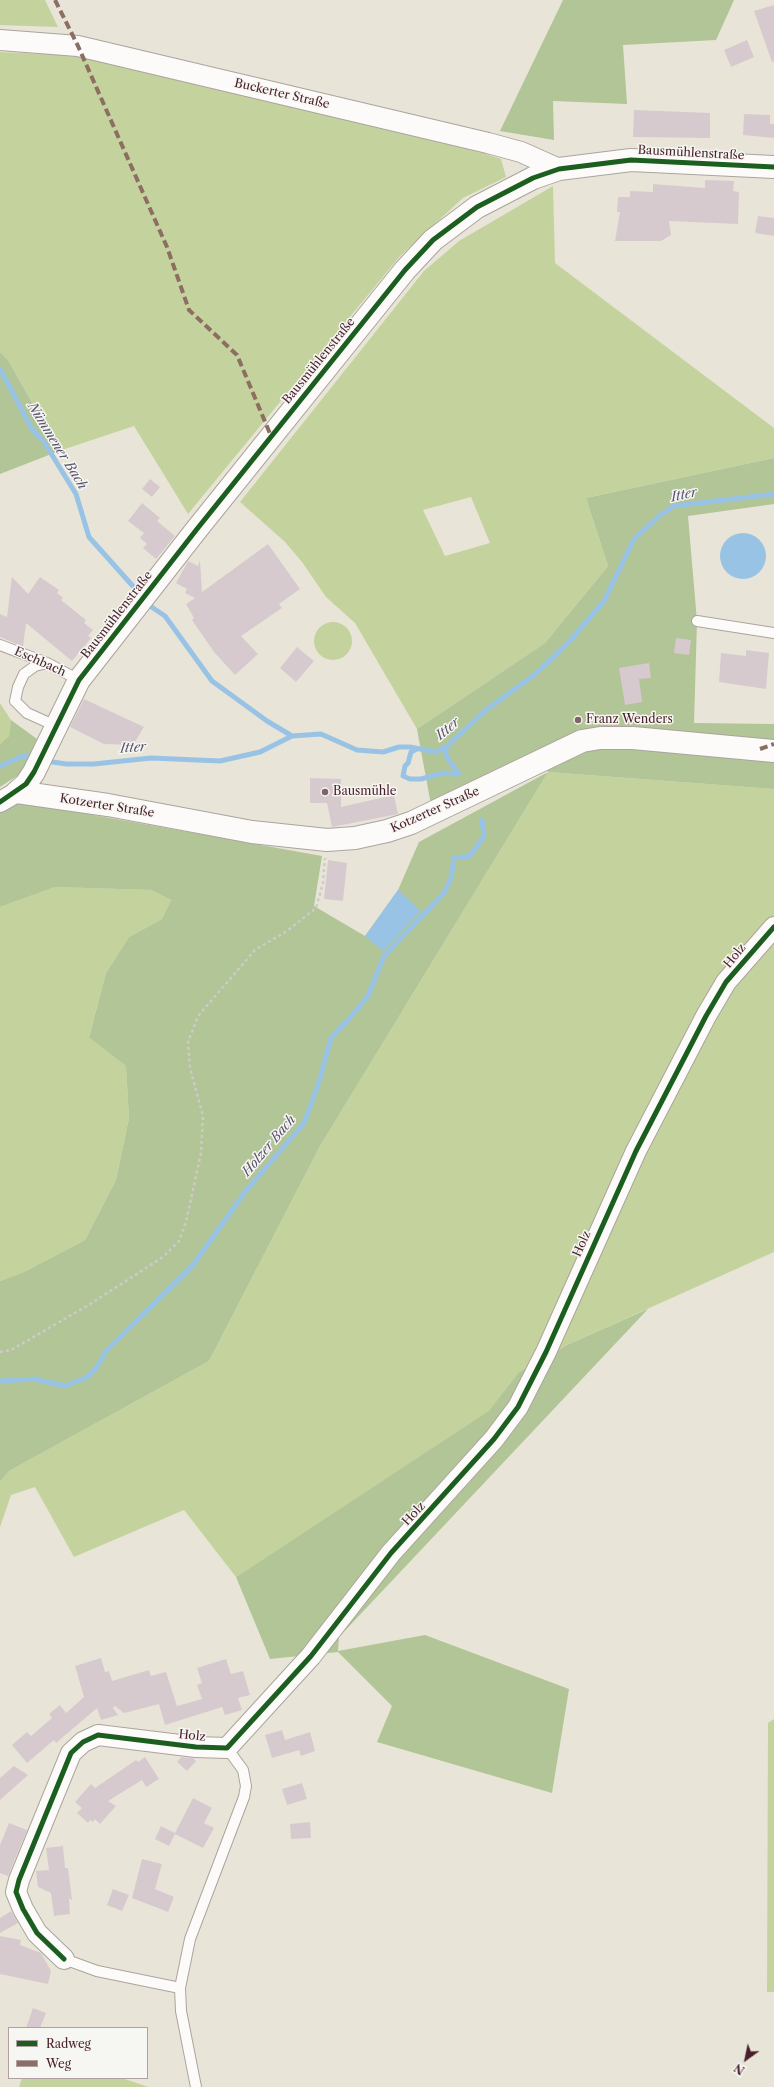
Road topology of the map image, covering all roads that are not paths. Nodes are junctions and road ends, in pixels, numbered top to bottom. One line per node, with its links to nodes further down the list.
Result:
1 (0, 40): 3 (street, Buckerter Straße)
2 (774, 167): 3 (street, Bausmühlenstraße)
3 (559, 169): 8 (street, Bausmühlenstraße)
4 (697, 621): 5 (lane)
5 (774, 633)
6 (0, 645): 7 (lane, Eschbach)
7 (47, 663): 8 (lane, Eschbach); 9 (lane)
8 (79, 680): 9 (street, Bausmühlenstraße)
9 (56, 726): 11 (street, Bausmühlenstraße)
10 (774, 751): 11 (street, Kotzerter Straße)
11 (8, 797)
12 (774, 927): 13 (street, Holz)
13 (227, 1748): 14 (street, Holz); 15 (lane)
14 (64, 1959): 15 (lane)
15 (180, 1988): 16 (lane)
16 (196, 2087)

